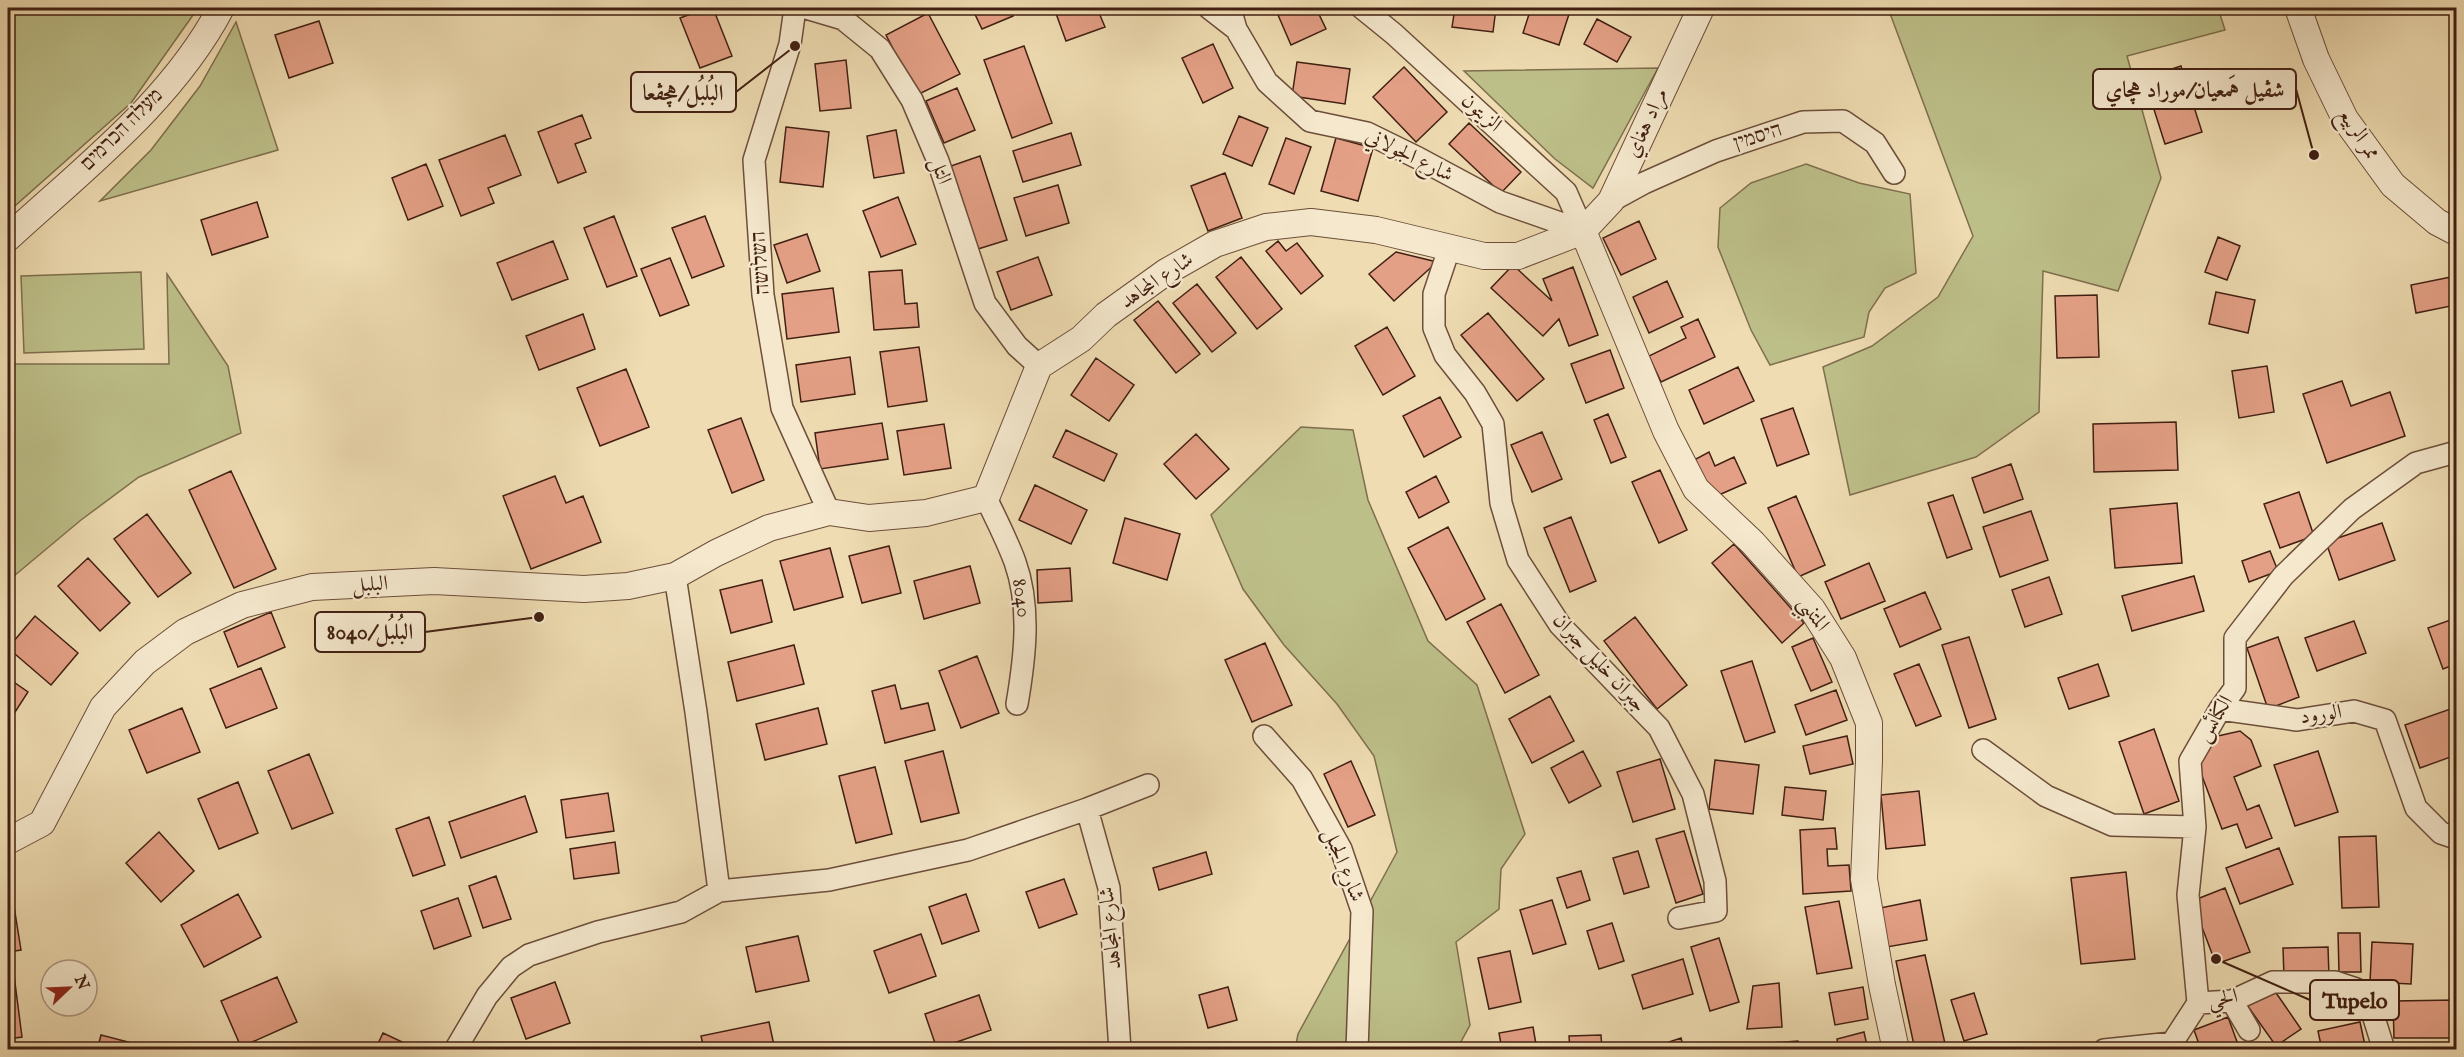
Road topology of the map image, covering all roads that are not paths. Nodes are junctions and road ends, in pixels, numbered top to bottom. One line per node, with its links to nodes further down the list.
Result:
1 (221, 8): 14 (street, מעלה הכרמים)
2 (795, 8): 19 (street, השלושה)
3 (806, 8): 16 (street, التل)
4 (1209, 8): 9 (street)
5 (1230, 8): 9 (street)
6 (1362, 8): 12 (street, الزيتون)
7 (1701, 8): 11 (street, مراد هغاي)
8 (2298, 8): 13 (street, ممر الربيع)
9 (1236, 29): 12 (street, شارع الجولاني)
10 (1894, 173): 11 (street, היסמין)
11 (1611, 201): 12 (street, مراد هغاي)
12 (1583, 231): 15 (street, شارع المجاهد); 39 (street, المتنبي)
13 (2457, 232)
14 (8, 238)
15 (1449, 249): 16 (street, شارع المجاهد); 31 (street, جبران خليل جبران)
16 (1039, 366): 18 (street)
17 (2457, 452): 22 (street, الكنائس)
18 (986, 498): 19 (street); 21 (street, 8040)
19 (829, 512): 20 (street, البلبل)
20 (675, 576): 29 (street, البلبل); 30 (street)
21 (1017, 704)
22 (2220, 709): 27 (street, الكنائس); 28 (street, الورود)
23 (1264, 736): 38 (street, شارع الجبل)
24 (1983, 750): 27 (street)
25 (1148, 785): 26 (street)
26 (1087, 809): 30 (street); 37 (street, شارع المجاهد)
27 (2195, 826): 33 (street, الكنائس)
28 (2457, 838)
29 (8, 841)
30 (719, 891): 36 (street)
31 (1678, 918)
32 (2232, 1001): 33 (street, الحي); 34 (street); 41 (street, الحي)
33 (2198, 1003): 35 (street)
34 (2249, 1030)
35 (2173, 1046): 40 (street)
36 (455, 1050)
37 (1120, 1050)
38 (1357, 1050)
39 (1896, 1050)
40 (2104, 1050)
41 (2384, 1050)

